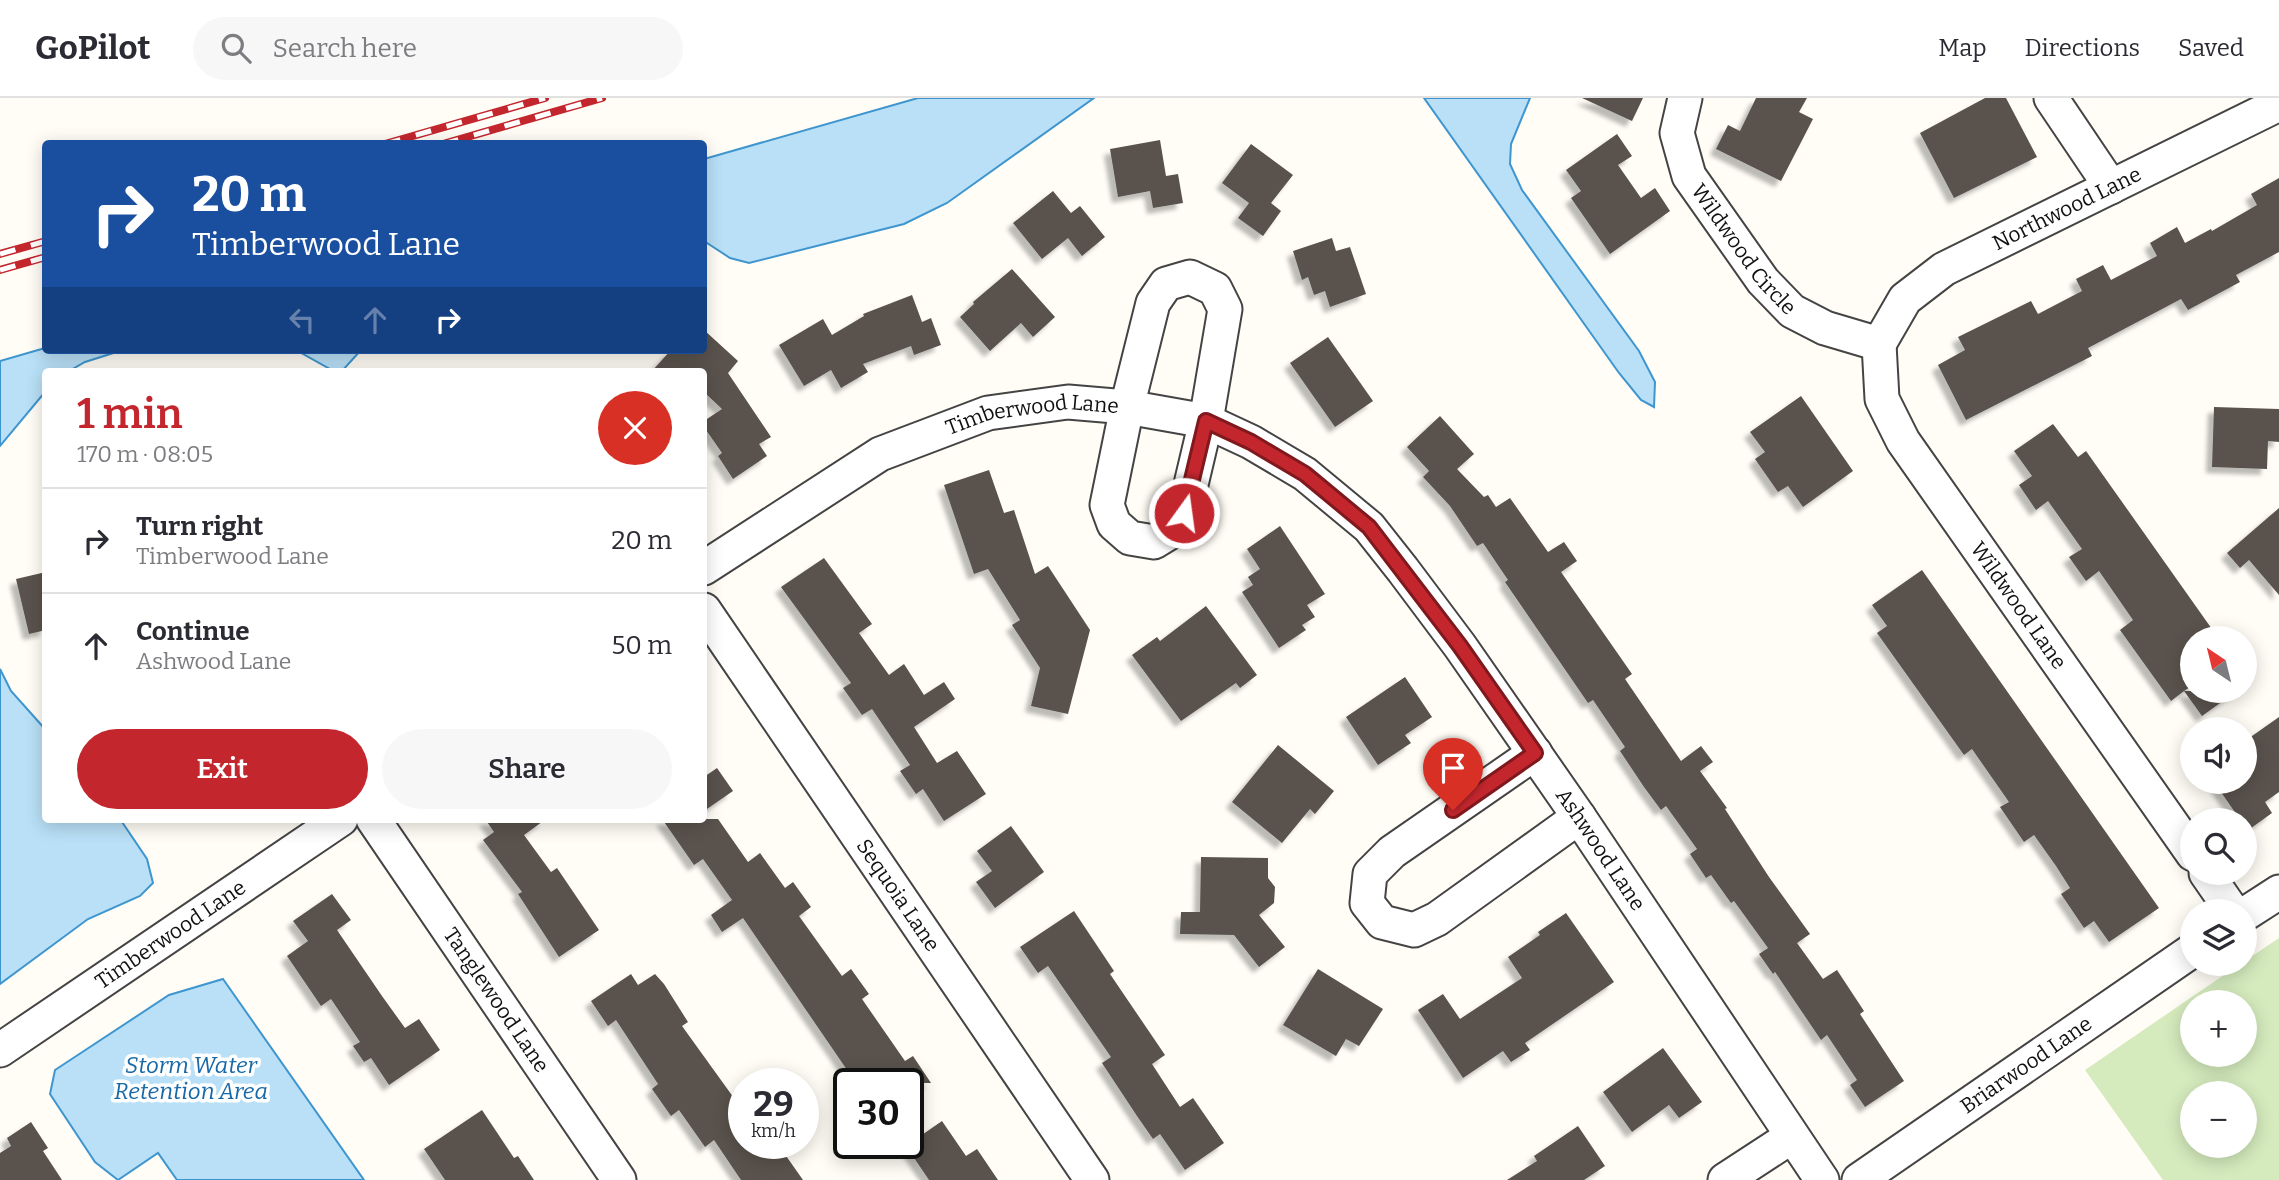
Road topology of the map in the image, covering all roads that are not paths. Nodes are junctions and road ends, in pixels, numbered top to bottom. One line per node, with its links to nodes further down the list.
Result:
1 (1685, 98): 5 (street, Wildwood Circle)
2 (2051, 98): 4 (street)
3 (2279, 104): 4 (street, Northwood Lane)
4 (2111, 187): 5 (street, Northwood Lane)
5 (1880, 344): 15 (street, Wildwood Lane)
6 (1127, 407): 7 (street, Timberwood Lane); 7 (street); 7 (street); 9 (street, Timberwood Lane)
7 (1206, 421): 8 (street, Timberwood Lane)
8 (1369, 527): 11 (street, Ashwood Lane)
9 (707, 566)
10 (707, 614): 22 (street, Sequoia Lane)
11 (1535, 753): 12 (street, Ashwood Lane); 12 (street)
12 (1579, 817): 20 (street, Ashwood Lane)
13 (335, 823): 19 (street, Timberwood Lane)
14 (376, 823): 21 (street, Tanglewood Lane)
15 (2180, 835)
16 (2279, 892): 17 (street)
17 (2257, 906)
18 (2180, 959): 25 (street, Briarwood Lane)
19 (0, 1051)
20 (1791, 1137): 23 (street); 24 (street, Ashwood Lane)
21 (619, 1180)
22 (1092, 1180)
23 (1725, 1180)
24 (1822, 1180)
25 (1859, 1180)

